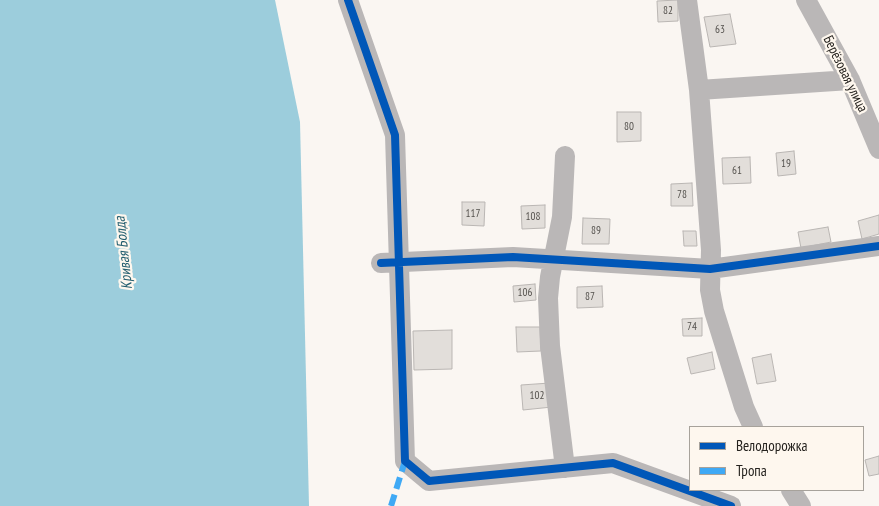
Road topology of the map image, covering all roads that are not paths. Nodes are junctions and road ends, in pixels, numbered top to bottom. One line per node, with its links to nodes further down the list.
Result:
1 (348, 0): 10 (street)
2 (686, 0): 5 (street)
3 (806, 0): 4 (street, Берёзовая улица)
4 (850, 80): 5 (street); 6 (street, Берёзовая улица)
5 (700, 90): 11 (street)
6 (878, 141)
7 (565, 156): 9 (street)
8 (879, 246): 11 (street)
9 (554, 258): 10 (street); 11 (street); 13 (street)
10 (390, 263): 13 (street)
11 (710, 269): 12 (street)
12 (753, 426)
13 (566, 468): 14 (street)
14 (689, 491)
15 (690, 491): 17 (street)
16 (791, 491): 18 (street)
17 (731, 506)
18 (801, 506)

